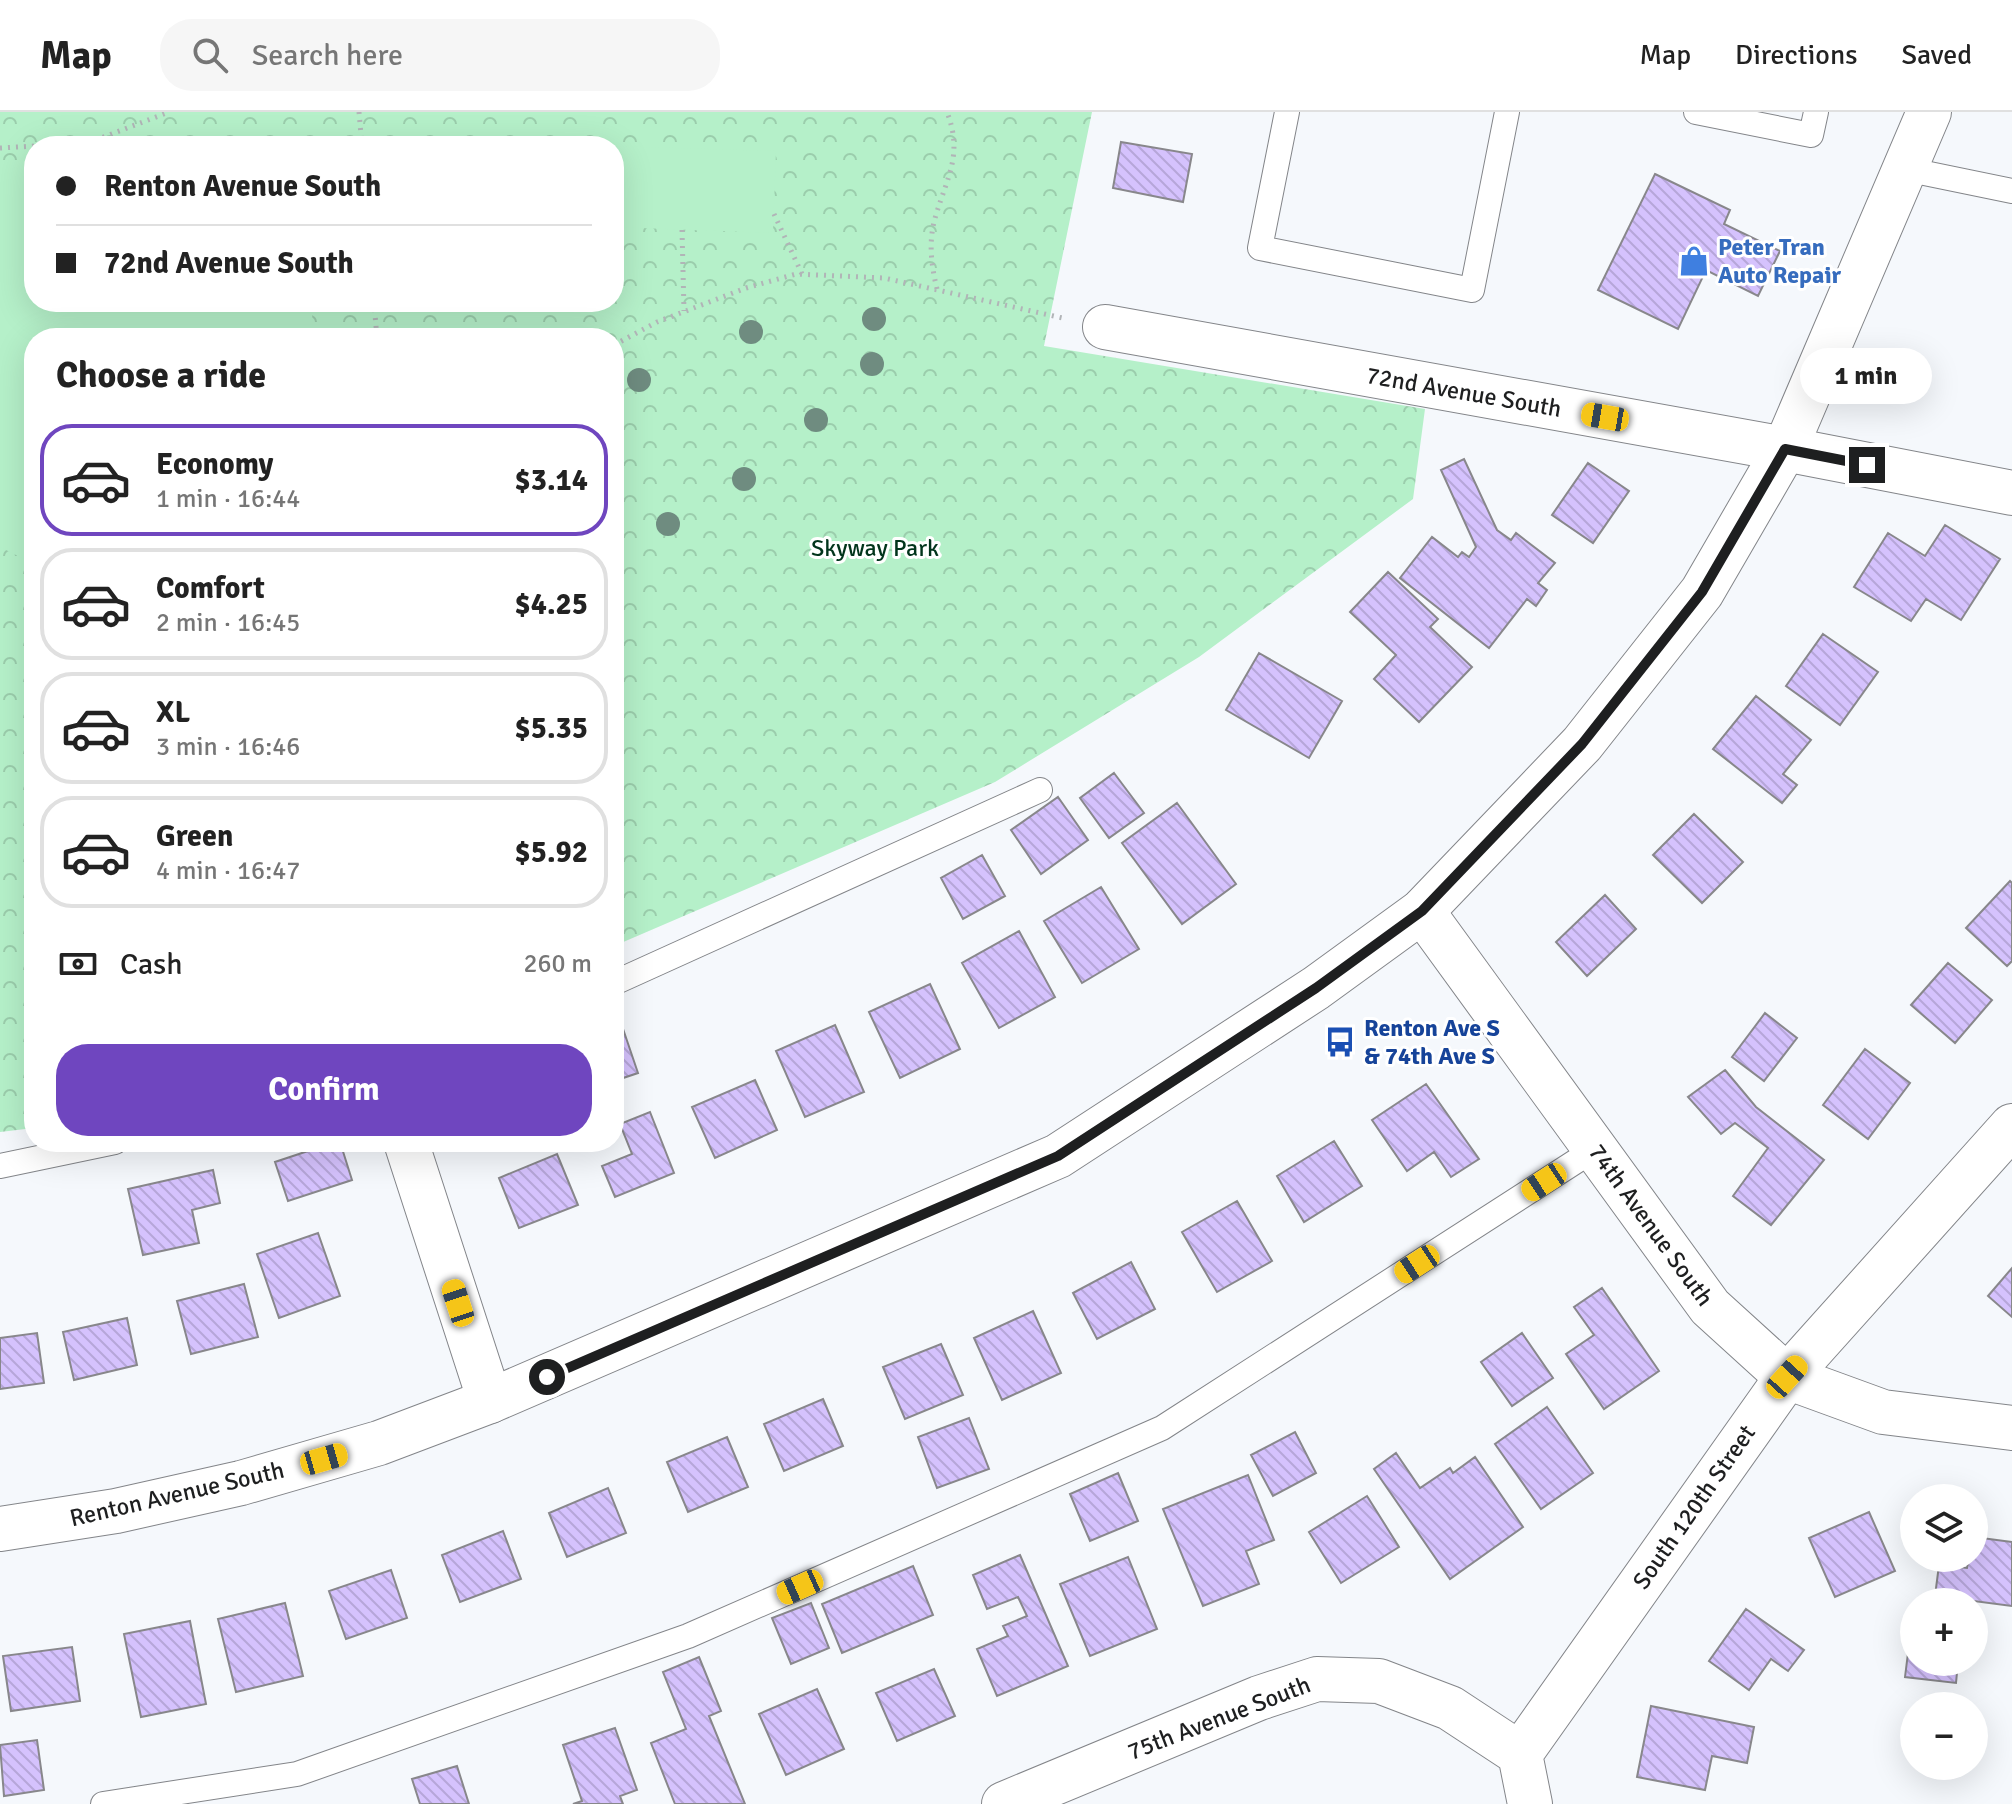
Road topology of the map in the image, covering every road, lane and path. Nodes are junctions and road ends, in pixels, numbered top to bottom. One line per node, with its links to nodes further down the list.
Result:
1 (169, 112): 9 (path)
2 (359, 112): 10 (path)
3 (947, 112): 18 (path)
4 (1287, 112): 5 (lane)
5 (1507, 112)
6 (1696, 112): 8 (lane)
7 (1929, 112): 13 (street, Renton Avenue South)
8 (1814, 124)
9 (106, 136)
10 (361, 136)
11 (24, 147): 12 (path)
12 (0, 148)
13 (1905, 169): 14 (lane); 22 (street, Renton Avenue South)
14 (2012, 191)
15 (774, 214): 17 (path)
16 (682, 230): 19 (path)
17 (802, 274): 18 (path); 19 (path)
18 (938, 290): 20 (path)
19 (684, 311): 21 (path)
20 (1105, 327): 22 (street, 72nd Avenue South)
21 (624, 340)
22 (1785, 449): 23 (street, 72nd Avenue South); 25 (street, Renton Avenue South)
23 (2012, 493)
24 (1040, 790): 26 (lane)
25 (1422, 911): 28 (street, 74th Avenue South); 33 (street, Renton Avenue South)
26 (624, 978)
27 (2012, 1126): 32 (street, South 120th Street)
28 (1595, 1149): 32 (street, 74th Avenue South); 37 (lane)
29 (67, 1152): 31 (lane)
30 (409, 1152): 33 (street)
31 (0, 1166)
32 (1787, 1377): 34 (street, 74th Avenue South); 36 (street, South 120th Street)
33 (490, 1401): 35 (street, Renton Avenue South)
34 (2012, 1428)
35 (0, 1529)
36 (1520, 1754): 38 (street, 75th Avenue South); 39 (street)
37 (103, 1804)
38 (1004, 1804)
39 (1530, 1804)

